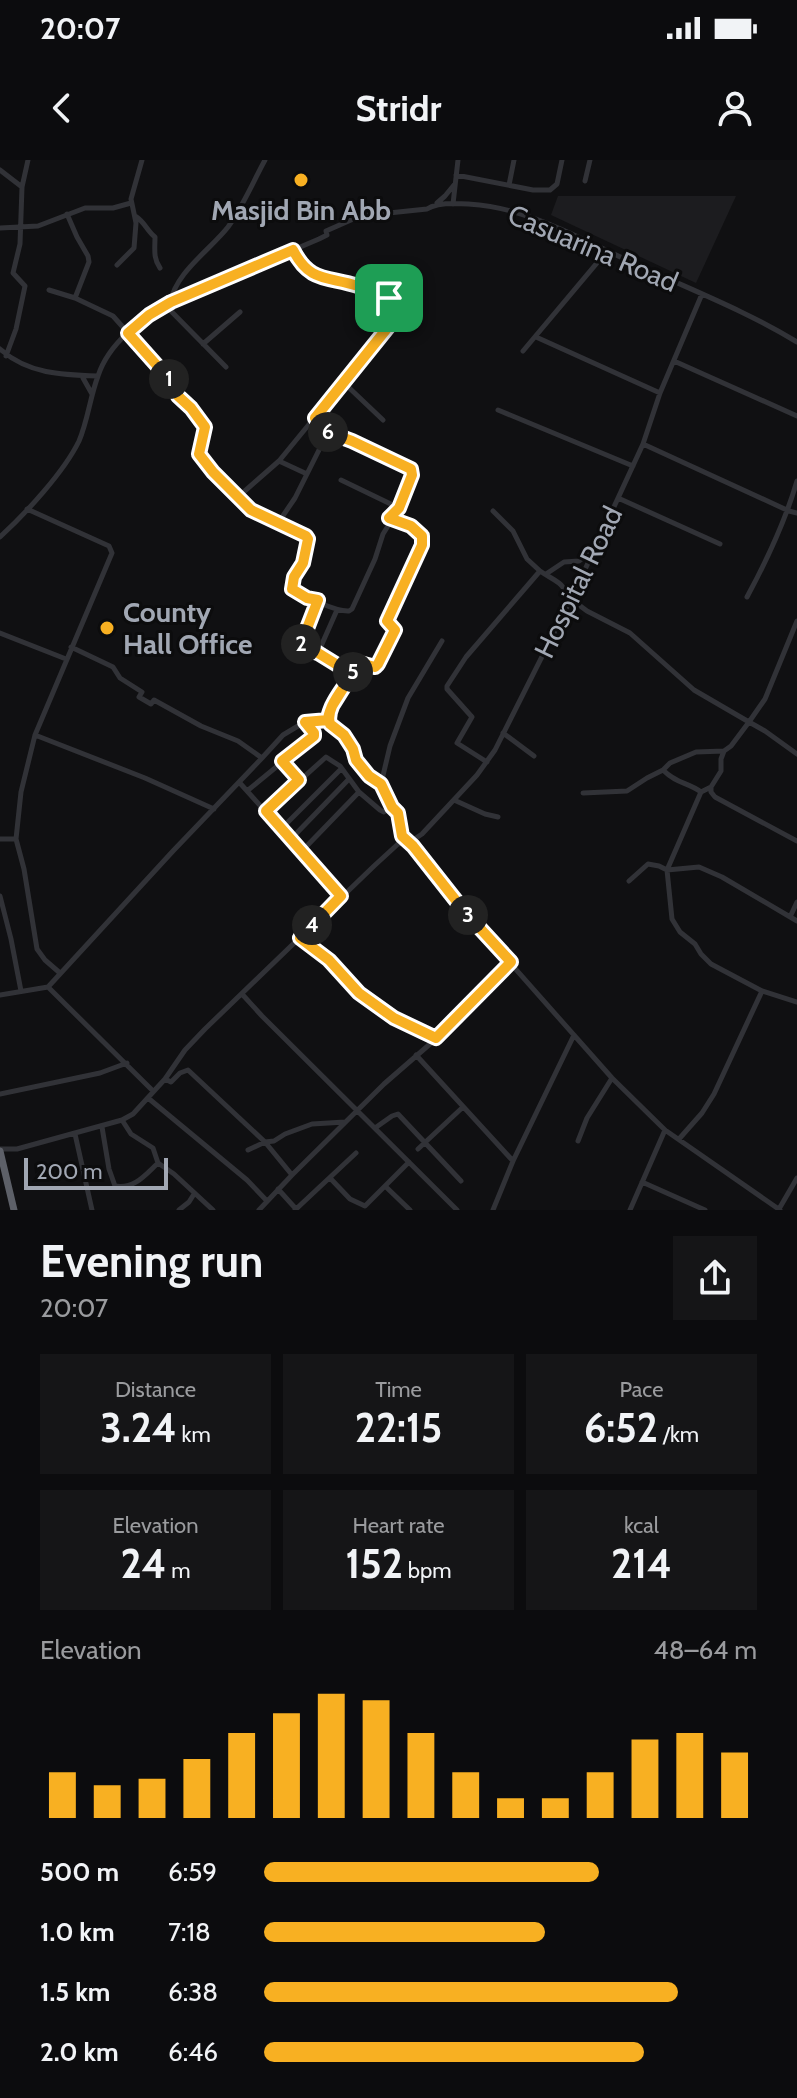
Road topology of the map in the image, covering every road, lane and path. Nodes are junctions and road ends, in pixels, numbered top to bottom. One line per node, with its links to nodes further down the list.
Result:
1 (28, 160): 12 (street)
2 (142, 160): 13 (street)
3 (265, 160): 30 (street)
4 (458, 160): 9 (street)
5 (514, 160): 11 (street)
6 (562, 160): 11 (street)
7 (590, 160): 10 (street)
8 (0, 170): 12 (street)
9 (455, 181): 11 (street); 14 (street); 15 (street); 16 (street)
10 (585, 181)
11 (509, 185)
12 (22, 187): 17 (street)
13 (131, 203): 18 (street); 19 (street)
14 (436, 204): 15 (street, Casuarina Road); 23 (street, Casuarina Road)
15 (450, 204): 16 (street, Casuarina Road)
16 (464, 205): 24 (street, Casuarina Road)
17 (21, 213): 20 (street); 22 (street)
18 (67, 214): 22 (street); 29 (street)
19 (134, 215): 25 (street); 26 (street)
20 (8, 226): 21 (street); 22 (street)
21 (0, 228)
22 (20, 228): 38 (street)
23 (293, 250): 30 (street, Casuarina Road); 44 (street)
24 (607, 251): 28 (street, Casuarina Road); 33 (street)
25 (117, 265)
26 (160, 268)
27 (49, 290): 29 (street)
28 (702, 294): 34 (street, Casuarina Road); 39 (street, Hospital Road)
29 (75, 298): 32 (street)
30 (168, 304): 32 (street, Casuarina Road); 35 (street)
31 (240, 312): 35 (street)
32 (128, 333): 41 (street, Casuarina Road); 58 (street)
33 (536, 337): 37 (street); 45 (street)
34 (797, 342)
35 (203, 344): 40 (street)
36 (0, 349): 38 (street)
37 (523, 351)
38 (6, 356): 42 (street)
39 (674, 361): 45 (street, Hospital Road); 48 (street)
40 (226, 367)
41 (101, 369): 42 (street); 43 (street, Casuarina Road)
42 (83, 377): 43 (street); 46 (street)
43 (97, 379): 46 (street, Casuarina Road)
44 (343, 382): 49 (street); 50 (street)
45 (660, 393): 52 (street, Hospital Road)
46 (93, 395): 61 (street, Casuarina Road)
47 (498, 410): 54 (street)
48 (797, 416)
49 (315, 418): 51 (street); 53 (street)
50 (383, 420)
51 (328, 432): 55 (street); 60 (street)
52 (643, 444): 54 (street, Hospital Road); 63 (street)
53 (279, 461): 55 (street); 58 (street)
54 (633, 466): 59 (street, Hospital Road)
55 (308, 474): 66 (street)
56 (341, 480): 60 (street)
57 (797, 481): 63 (street)
58 (238, 497): 66 (street)
59 (618, 498): 68 (street); 69 (street, Hospital Road)
60 (399, 508): 65 (street)
61 (27, 509): 67 (street, Casuarina Road); 78 (street)
62 (493, 511): 70 (street)
63 (789, 511): 64 (street); 71 (street)
64 (797, 513)
65 (389, 518): 74 (street); 81 (street)
66 (278, 523): 72 (street)
67 (0, 537)
68 (720, 544)
69 (595, 548): 70 (street); 73 (street, Hospital Road)
70 (543, 573): 73 (street); 92 (street)
71 (747, 597)
72 (318, 600): 74 (street); 79 (street)
73 (570, 602): 84 (street); 85 (street, Hospital Road)
74 (337, 610): 79 (street)
75 (797, 621): 84 (street)
76 (0, 633): 80 (street)
77 (442, 641): 98 (street)
78 (71, 647): 80 (street); 90 (street)
79 (318, 653): 81 (street)
80 (66, 659): 86 (street)
81 (352, 674): 82 (street)
82 (328, 720): 83 (street); 98 (street)
83 (305, 722): 90 (street); 91 (street)
84 (749, 722): 87 (street); 88 (street)
85 (503, 733): 89 (street); 92 (street, Hospital Road)
86 (35, 735): 106 (street); 111 (street)
87 (724, 751): 94 (street); 99 (street)
88 (797, 754)
89 (534, 756)
90 (262, 758): 97 (street)
91 (282, 761): 96 (street); 100 (street)
92 (487, 762): 104 (street, Hospital Road)
93 (341, 769): 95 (street); 96 (street); 109 (street)
94 (663, 770): 102 (street); 103 (street)
95 (349, 779): 101 (street); 112 (street)
96 (299, 780): 107 (street)
97 (239, 782): 100 (street); 106 (street)
98 (381, 784): 105 (street)
99 (711, 787): 102 (street); 114 (street)
100 (247, 791): 107 (street)
101 (359, 792): 105 (street); 115 (street)
102 (701, 792): 116 (street)
103 (583, 793)
104 (454, 800): 108 (street); 113 (street, Hospital Road)
105 (392, 807): 113 (street)
106 (214, 809): 125 (street)
107 (266, 811): 109 (street)
108 (498, 817)
109 (281, 829): 112 (street)
110 (0, 839): 111 (street)
111 (16, 839): 125 (street)
112 (290, 840): 115 (street)
113 (409, 841): 119 (street, Hospital Road); 124 (street)
114 (797, 841)
115 (301, 852): 119 (street)
116 (667, 870): 117 (street); 121 (street); 128 (street)
117 (629, 881)
118 (0, 896): 127 (street)
119 (341, 896): 123 (street, Hospital Road)
120 (797, 902): 121 (street)
121 (790, 917): 122 (street)
122 (797, 921)
123 (300, 938): 129 (street, Hospital Road); 133 (street)
124 (511, 962): 132 (street); 133 (street)
125 (60, 973): 126 (street)
126 (48, 987): 127 (street); 135 (street)
127 (21, 991): 130 (street)
128 (762, 991): 131 (street); 149 (street)
129 (242, 994): 137 (street, Hospital Road); 142 (street)
130 (0, 995)
131 (797, 1002)
132 (574, 1035): 136 (street); 158 (street)
133 (436, 1038): 134 (street)
134 (416, 1055): 141 (street); 142 (street)
135 (127, 1063): 138 (street); 139 (street)
136 (612, 1078): 147 (street); 150 (street)
137 (165, 1079): 138 (street, Hospital Road); 151 (street)
138 (153, 1091): 140 (street, Hospital Road)
139 (0, 1094)
140 (148, 1098): 143 (street, Hospital Road); 169 (street)
141 (463, 1107): 152 (street); 158 (street)
142 (359, 1111): 144 (street); 146 (street)
143 (122, 1120): 145 (street); 160 (street)
144 (346, 1122): 151 (street); 161 (street)
145 (102, 1127): 148 (street); 160 (street)
146 (375, 1128): 152 (street); 159 (street)
147 (665, 1130): 149 (street); 165 (street)
148 (75, 1134): 153 (street); 171 (street)
149 (678, 1139): 181 (street)
150 (578, 1141)
151 (265, 1142): 155 (street); 161 (street)
152 (426, 1143): 154 (street); 164 (street)
153 (17, 1149): 157 (street); 157 (street)
154 (418, 1149)
155 (248, 1150)
156 (356, 1153): 162 (street)
157 (1, 1156): 170 (highway)
158 (513, 1161): 178 (street)
159 (409, 1162): 166 (street); 177 (street)
160 (158, 1163): 168 (street)
161 (292, 1175): 167 (street)
162 (330, 1178): 166 (street); 175 (street)
163 (797, 1178): 181 (street)
164 (461, 1181)
165 (642, 1182): 179 (street); 180 (street)
166 (385, 1186): 176 (street)
167 (278, 1189): 169 (street); 175 (street)
168 (194, 1194): 172 (street); 173 (street)
169 (267, 1201): 174 (street)
170 (14, 1210)
171 (92, 1210)
172 (179, 1210)
173 (213, 1210)
174 (259, 1210)
175 (295, 1210)
176 (410, 1210)
177 (457, 1210)
178 (493, 1210)
179 (630, 1210)
180 (705, 1210)
181 (780, 1210)

